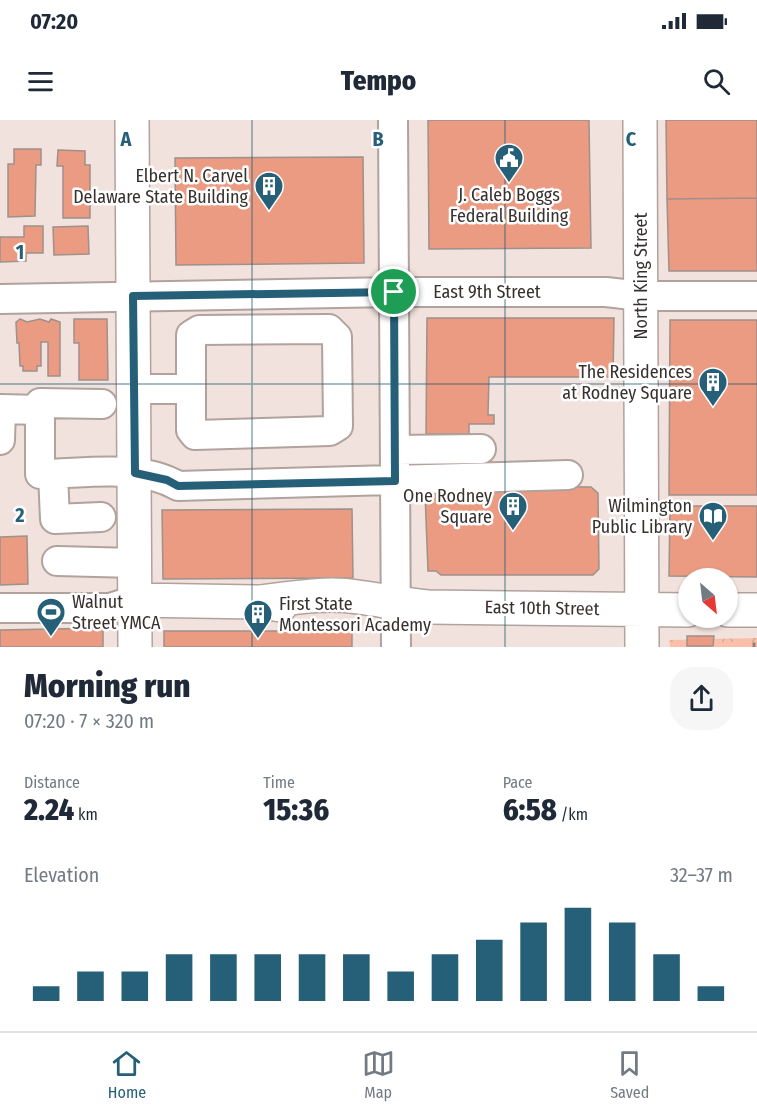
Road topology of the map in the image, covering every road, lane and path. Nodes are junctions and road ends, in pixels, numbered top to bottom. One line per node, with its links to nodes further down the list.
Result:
1 (132, 120): 5 (main road)
2 (393, 120): 4 (street)
3 (640, 120): 6 (main road, North King Street)
4 (394, 292): 5 (street, East 9th Street); 6 (street, East 9th Street); 15 (street)
5 (133, 296): 8 (street, East 9th Street); 10 (main road)
6 (641, 296): 7 (street, East 9th Street); 26 (main road, North King Street)
7 (757, 296)
8 (0, 298)
9 (191, 382): 9 (street); 10 (street)
10 (134, 383): 16 (main road)
11 (102, 404): 12 (street)
12 (40, 410): 13 (street); 17 (street)
13 (0, 440)
14 (481, 449): 15 (street)
15 (395, 450): 19 (street)
16 (135, 473): 17 (street); 19 (street); 22 (main road)
17 (53, 474): 20 (street)
18 (568, 475): 19 (street)
19 (395, 481): 24 (street)
20 (102, 517)
21 (57, 561): 22 (street)
22 (135, 563): 23 (main road)
23 (135, 600): 24 (main road, East 10th Street); 25 (street, East 10th Street); 30 (main road)
24 (395, 605): 26 (main road, East 10th Street); 31 (street)
25 (0, 608)
26 (642, 610): 27 (main road, East 10th Street); 32 (main road, North King Street)
27 (678, 610)
28 (738, 615): 29 (main road)
29 (755, 624): 33 (path)
30 (135, 647)
31 (396, 647)
32 (642, 647)
33 (754, 647)

